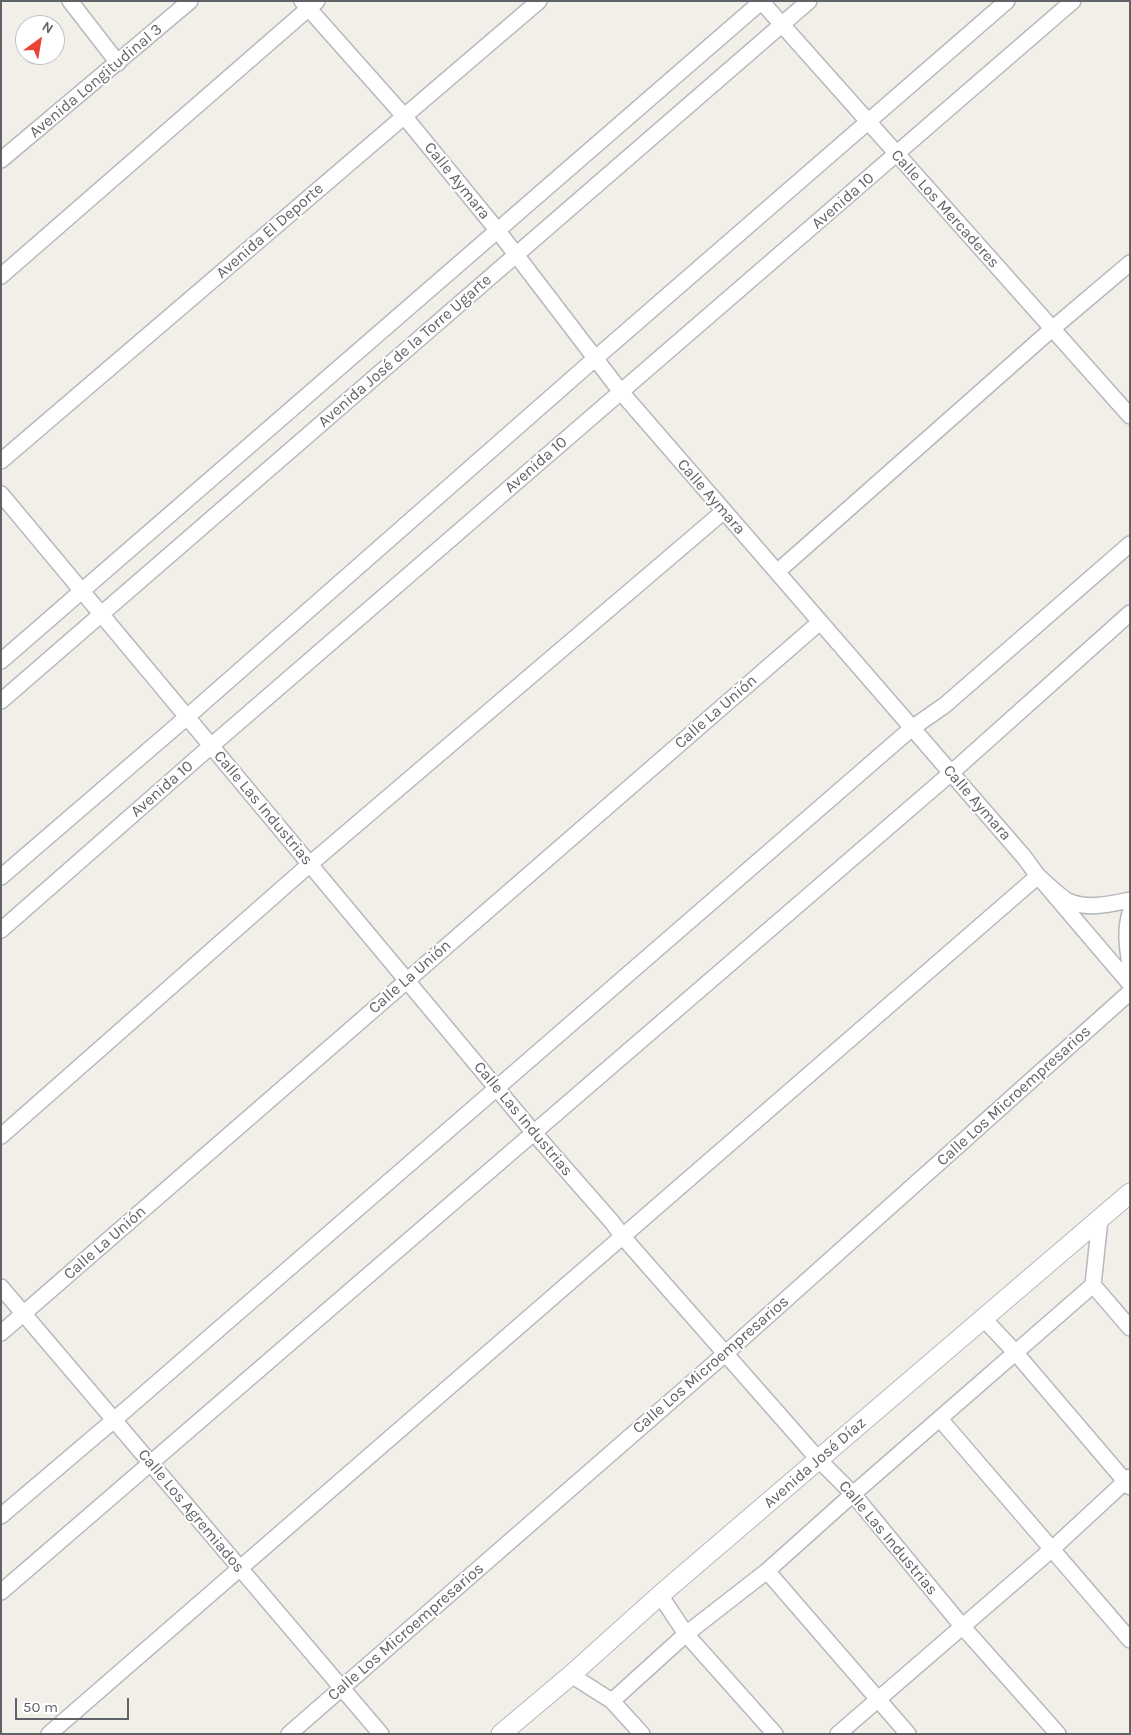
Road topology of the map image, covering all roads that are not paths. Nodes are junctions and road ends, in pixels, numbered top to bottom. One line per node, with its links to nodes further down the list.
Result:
1 (70, 1): 10 (street)
2 (190, 1): 10 (street, Avenida Longitudinal 3)
3 (539, 1): 11 (street, Avenida El Deporte)
4 (761, 1): 9 (street, Calle Los Mercaderes); 15 (street, Avenida José de la Torre Ugarte)
5 (809, 1): 9 (street, Avenida José de la Torre Ugarte)
6 (1007, 1): 12 (street)
7 (1073, 1): 13 (street, Avenida 10)
8 (310, 4): 11 (street, Calle Aymara); 18 (street)
9 (781, 24): 12 (street, Calle Los Mercaderes); 16 (street, Avenida José de la Torre Ugarte)
10 (118, 63): 14 (street, Avenida Longitudinal 3)
11 (404, 116): 15 (street, Calle Aymara); 23 (street, Avenida El Deporte)
12 (869, 122): 13 (street, Calle Los Mercaderes); 20 (street)
13 (897, 154): 19 (street, Calle Los Mercaderes); 21 (street, Avenida 10)
14 (1, 160)
15 (498, 231): 16 (street, Calle Aymara); 28 (street, Avenida José de la Torre Ugarte)
16 (516, 255): 20 (street, Calle Aymara); 30 (street, Avenida José de la Torre Ugarte)
17 (1130, 263): 19 (street)
18 (1, 276)
19 (1052, 329): 22 (street, Calle Los Mercaderes); 27 (street)
20 (595, 359): 21 (street, Calle Aymara); 34 (street)
21 (621, 392): 25 (street, Calle Aymara); 36 (street, Avenida 10)
22 (1130, 416)
23 (1, 461)
24 (1, 494): 28 (street, Calle Las Industrias)
25 (724, 511): 27 (street, Calle Aymara); 38 (street)
26 (1130, 544): 35 (street)
27 (777, 572): 31 (street, Calle Aymara)
28 (82, 591): 30 (street, Calle Las Industrias); 32 (street, Avenida José de la Torre Ugarte)
29 (1130, 613): 37 (street)
30 (102, 614): 33 (street, Avenida José de la Torre Ugarte); 34 (street, Calle Las Industrias)
31 (820, 622): 35 (street, Calle Aymara); 45 (street, Calle La Unión)
32 (1, 661)
33 (1, 702)
34 (187, 717): 36 (street, Calle Las Industrias); 40 (street)
35 (912, 728): 37 (street, Calle Aymara); 48 (street)
36 (211, 746): 38 (street, Calle Las Industrias); 43 (street, Avenida 10)
37 (951, 772): 39 (street, Calle Aymara); 49 (street)
38 (310, 864): 45 (street, Calle Las Industrias); 50 (street)
39 (1038, 876): 41 (street); 46 (street, Calle Aymara); 53 (street)
40 (1, 877)
41 (1130, 900)
42 (1130, 913): 44 (street)
43 (1, 930)
44 (1130, 964)
45 (406, 980): 48 (street, Calle Las Industrias); 56 (street, Calle La Unión)
46 (1130, 984)
47 (1130, 992): 61 (street, Calle Los Microempresarios)
48 (497, 1088): 49 (street, Calle Las Industrias); 63 (street)
49 (534, 1133): 53 (street, Calle Las Industrias); 65 (street)
50 (1, 1136)
51 (1130, 1193): 52 (street, Avenida José Díaz)
52 (1100, 1219): 54 (street); 57 (street, Avenida José Díaz)
53 (623, 1237): 61 (street, Calle Las Industrias); 70 (street)
54 (1094, 1285): 58 (street); 60 (street)
55 (1, 1288): 56 (street, Calle Los Agremiados)
56 (23, 1314): 59 (street, Calle La Unión); 63 (street, Calle Los Agremiados)
57 (983, 1318): 60 (street); 64 (street, Avenida José Díaz)
58 (1130, 1328)
59 (1, 1333)
60 (1015, 1352): 62 (street); 66 (street)
61 (726, 1353): 64 (street, Calle Las Industrias); 78 (street, Calle Los Microempresarios)
62 (940, 1419): 67 (street); 69 (street)
63 (114, 1420): 65 (street, Calle Los Agremiados); 68 (street)
64 (818, 1459): 67 (street, Calle Las Industrias); 73 (street, Avenida José Díaz)
65 (151, 1464): 70 (street, Calle Los Agremiados); 72 (street)
66 (1128, 1482): 69 (street)
67 (853, 1494): 71 (street); 74 (street, Calle Las Industrias)
68 (1, 1516)
69 (1051, 1550): 74 (street); 76 (street)
70 (240, 1569): 78 (street, Calle Los Agremiados); 81 (street)
71 (767, 1571): 75 (street); 79 (street)
72 (1, 1592)
73 (660, 1595): 75 (street); 77 (street, Avenida José Díaz)
74 (962, 1626): 79 (street); 89 (street, Calle Las Industrias)
75 (686, 1634): 80 (street); 86 (street)
76 (1130, 1640)
77 (571, 1675): 80 (street); 84 (street, Avenida José Díaz)
78 (342, 1688): 82 (street, Calle Los Microempresarios); 83 (street, Calle Los Agremiados)
79 (878, 1700): 87 (street); 88 (street)
80 (612, 1701): 85 (street)
81 (49, 1734)
82 (289, 1734)
83 (381, 1734)
84 (501, 1734)
85 (642, 1734)
86 (775, 1734)
87 (838, 1734)
88 (908, 1734)
89 (1058, 1734)

